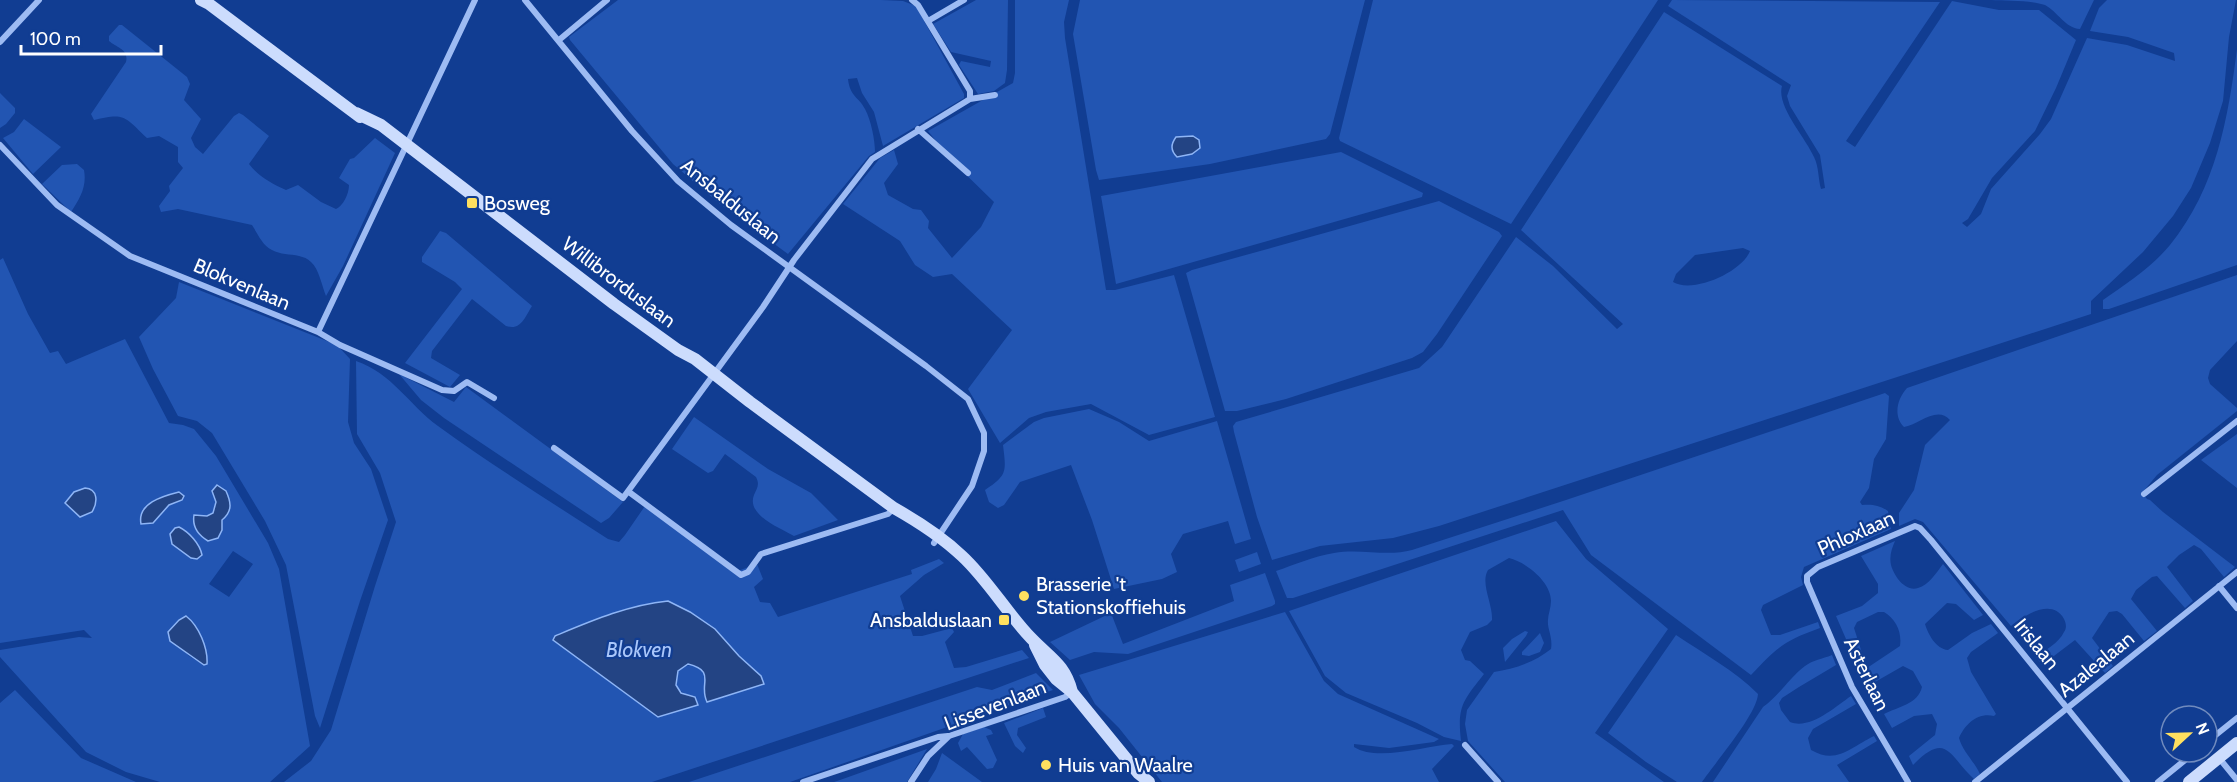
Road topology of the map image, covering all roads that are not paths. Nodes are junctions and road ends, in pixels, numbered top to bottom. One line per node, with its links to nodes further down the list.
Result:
1 (39, 0): 10 (street)
2 (475, 0): 15 (street)
3 (525, 0): 9 (street, Ansbalduslaan)
4 (607, 0): 9 (street)
5 (912, 0): 8 (street)
6 (964, 0): 8 (street)
7 (205, 1): 15 (main road, Willibrorduslaan)
8 (928, 21): 12 (street)
9 (559, 40): 17 (street, Ansbalduslaan)
10 (0, 42)
11 (995, 95): 12 (street)
12 (970, 99): 13 (street)
13 (918, 129): 16 (street); 17 (street)
14 (0, 145): 18 (street, Blokvenlaan)
15 (405, 147): 18 (street); 19 (main road, Willibrorduslaan)
16 (968, 173)
17 (789, 268): 19 (street); 27 (street, Ansbalduslaan)
18 (318, 332): 20 (street, Blokvenlaan)
19 (712, 375): 23 (street); 25 (main road, Willibrorduslaan)
20 (494, 398)
21 (2237, 420): 24 (street)
22 (554, 448): 23 (street)
23 (629, 492): 25 (street)
24 (2144, 494)
25 (894, 508): 27 (main road, Willibrorduslaan)
26 (1920, 528): 29 (street, Phloxlaan); 33 (street, Irislaan)
27 (936, 540): 32 (main road, Willibrorduslaan)
28 (2237, 572): 30 (street, Azalealaan)
29 (1807, 576): 48 (street, Asterlaan)
30 (2219, 586): 31 (street); 33 (street, Azalealaan)
31 (2237, 608)
32 (1072, 692): 36 (street, Lissevenlaan); 42 (main road, Willibrorduslaan)
33 (2067, 708): 49 (street, Azalealaan); 50 (street, Irislaan)
34 (2237, 718): 35 (street)
35 (2219, 732)
36 (949, 736): 44 (street); 45 (street, Lissevenlaan)
37 (2237, 743): 39 (main road)
38 (1465, 745): 47 (street)
39 (2219, 758): 43 (street)
40 (2180, 764): 51 (street)
41 (2212, 764): 52 (main road)
42 (1140, 778): 46 (main road, Willibrorduslaan)
43 (2237, 780)
44 (803, 782)
45 (911, 782)
46 (1149, 782)
47 (1498, 782)
48 (1908, 782)
49 (1976, 782)
50 (2127, 782)
51 (2158, 782)
52 (2189, 782)

